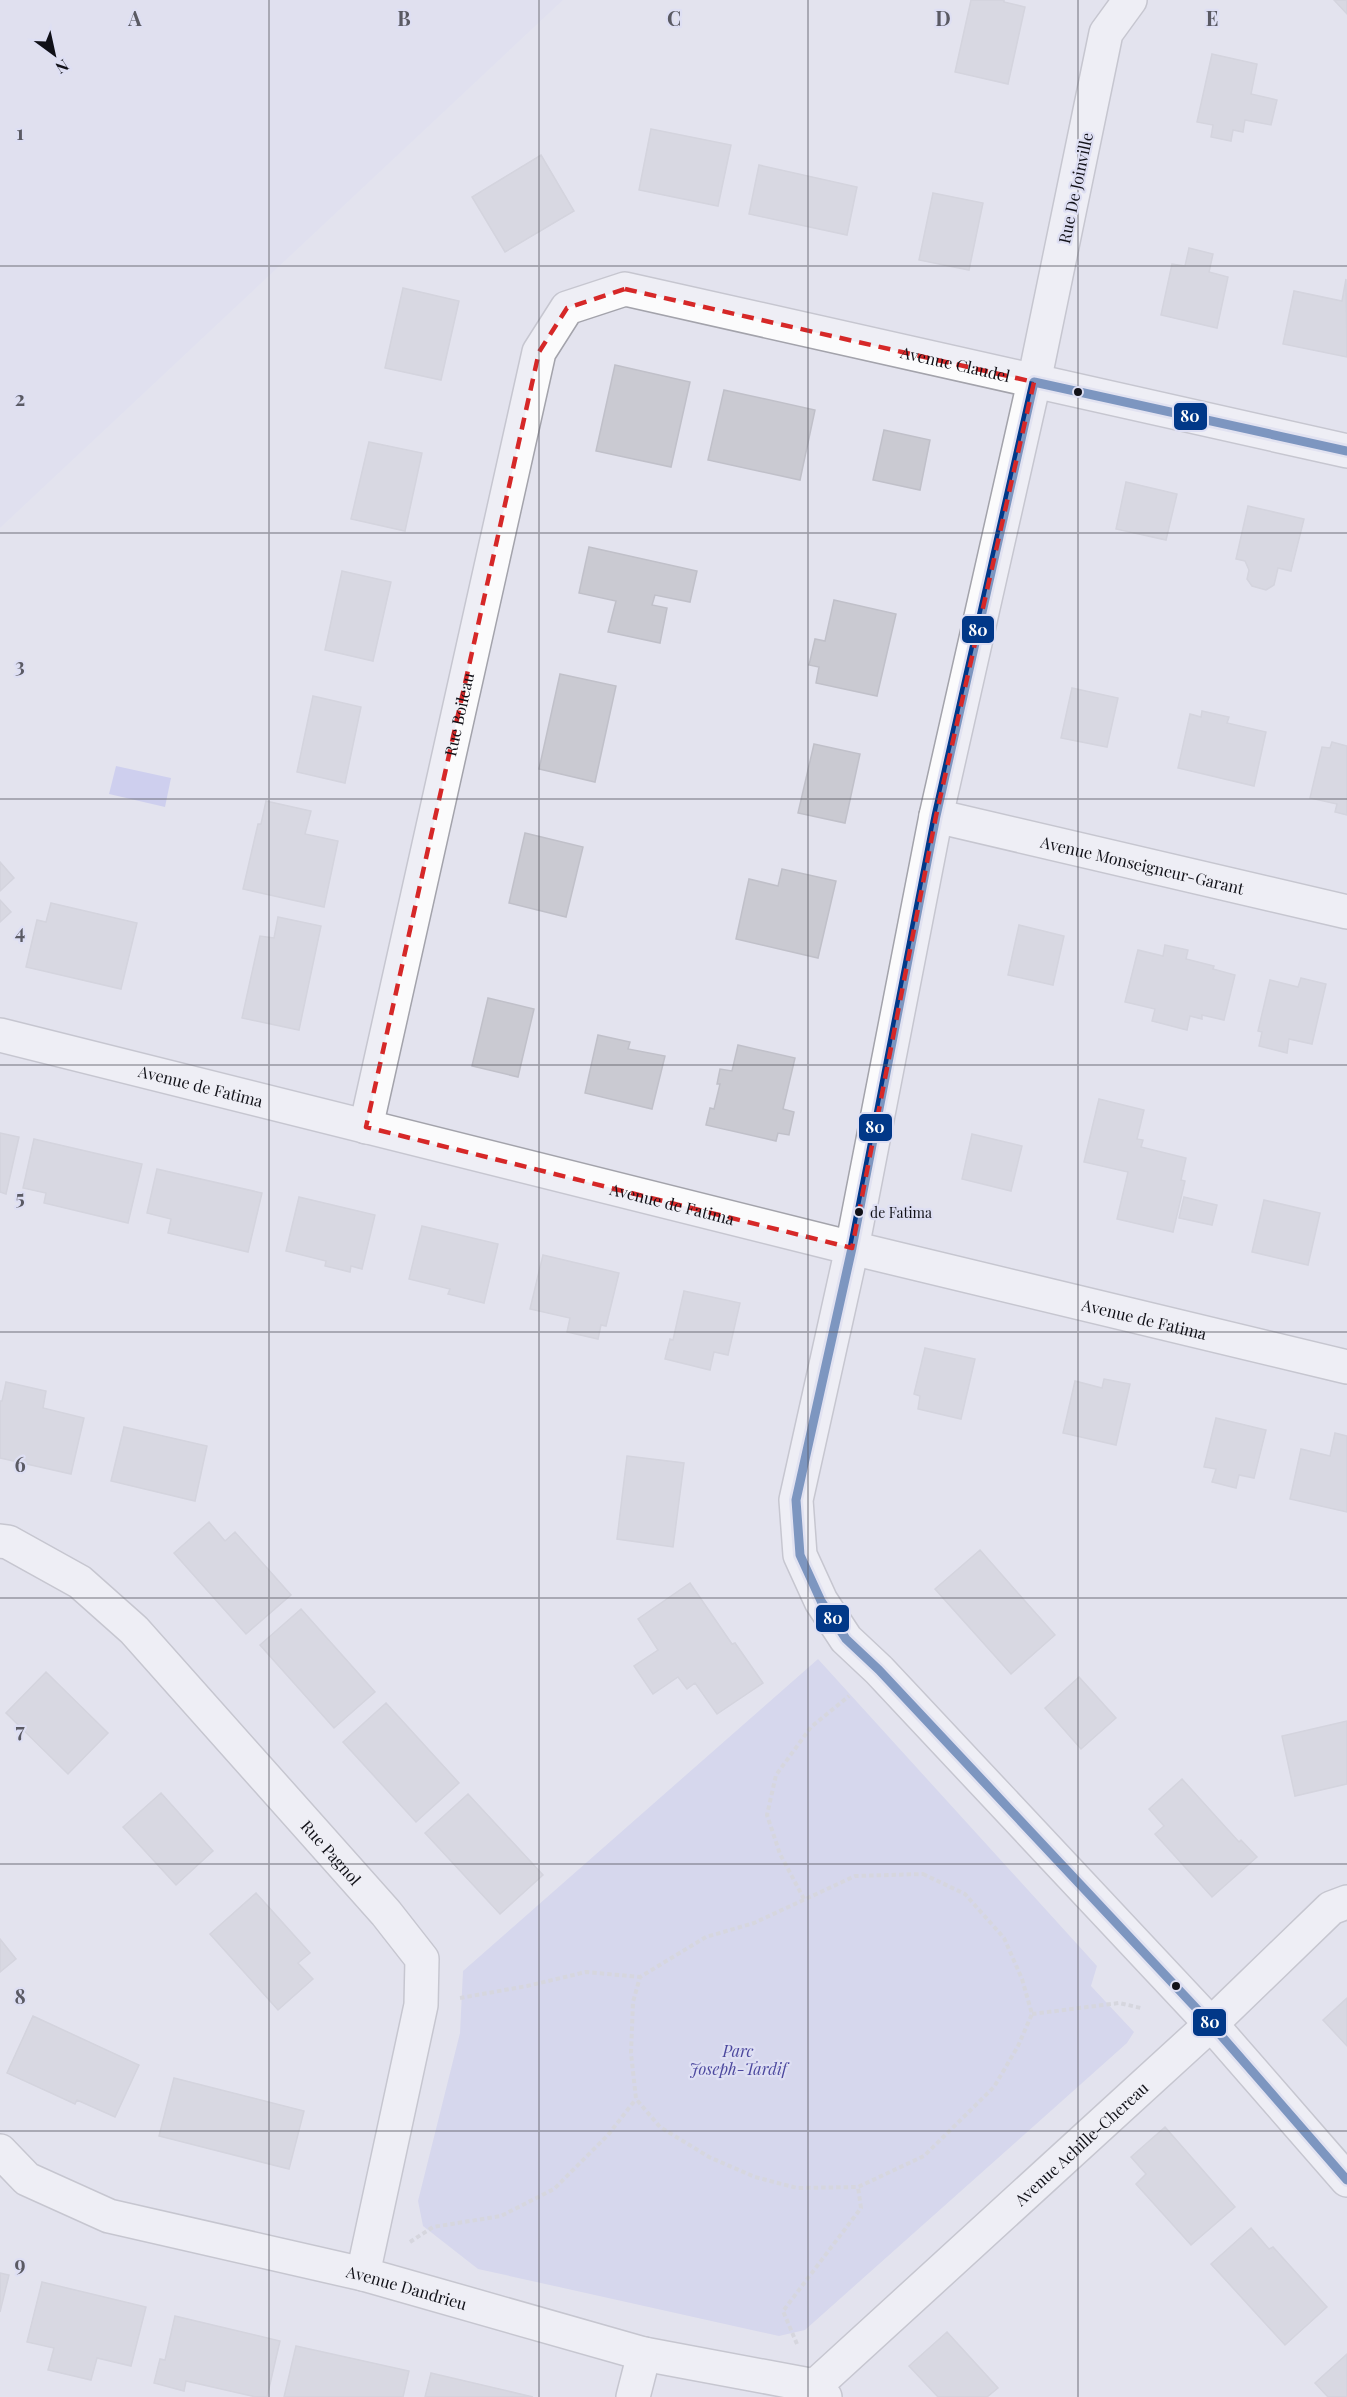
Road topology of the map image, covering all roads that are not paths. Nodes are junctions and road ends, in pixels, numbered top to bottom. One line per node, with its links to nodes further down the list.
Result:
1 (1130, 0): 3 (street, Rue De Joinville)
2 (567, 308): 3 (street, Avenue Claudel); 8 (street, Rue Boileau)
3 (1034, 382): 4 (street, Avenue Claudel); 5 (street, Rue De Joinville)
4 (1347, 451)
5 (936, 816): 6 (street, Avenue Monseigneur-Garant); 9 (street, Rue De Joinville)
6 (1347, 912)
7 (0, 1035): 8 (street, Avenue de Fatima)
8 (366, 1127): 9 (street, Avenue de Fatima)
9 (852, 1248): 10 (street, Avenue de Fatima); 13 (street, Rue De Joinville)
10 (1347, 1367)
11 (0, 1541): 16 (street, Rue Pagnol)
12 (1347, 1902): 13 (street, Avenue Achille-Chereau)
13 (1211, 2024): 15 (street, Rue De Joinville); 18 (street, Avenue Achille-Chereau)
14 (0, 2151): 16 (street, Avenue Dandrieu)
15 (1347, 2180)
16 (363, 2274): 17 (street, Avenue Dandrieu)
17 (644, 2354): 18 (street, Avenue Dandrieu); 19 (street)
18 (820, 2392)
19 (633, 2397)

